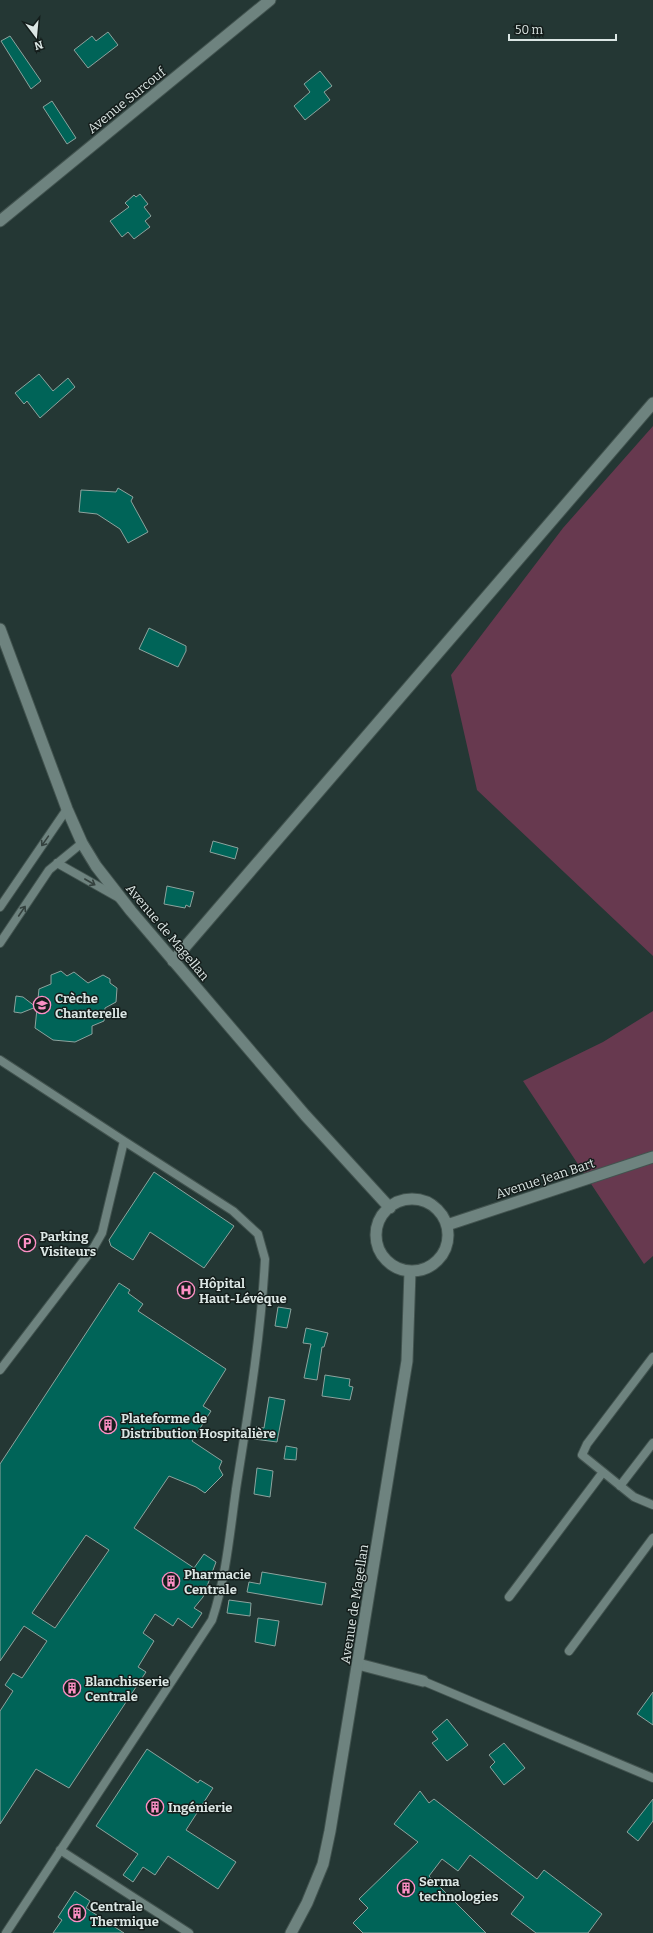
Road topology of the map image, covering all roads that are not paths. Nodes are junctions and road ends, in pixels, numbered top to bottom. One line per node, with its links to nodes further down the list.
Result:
1 (270, 0): 2 (street, Avenue Surcouf)
2 (0, 221)
3 (653, 403): 11 (street)
4 (0, 629): 5 (street, Avenue de Magellan)
5 (67, 809): 6 (street, Avenue de Magellan); 9 (lane, one-way to 9)
6 (82, 843): 7 (lane); 8 (street, Avenue de Magellan)
7 (57, 863): 8 (lane, one-way to 8); 10 (lane, one-way to 7)
8 (122, 900): 11 (street, Avenue de Magellan)
9 (0, 907)
10 (0, 943)
11 (173, 961): 15 (street, Avenue de Magellan)
12 (0, 1060): 13 (lane)
13 (124, 1142): 19 (lane); 30 (lane)
14 (653, 1157): 16 (street, Avenue Jean Bart)
15 (390, 1208): 16 (street); 17 (street)
16 (447, 1225): 17 (street)
17 (410, 1271): 27 (street, Avenue de Magellan)
18 (653, 1357): 21 (lane)
19 (0, 1370)
20 (653, 1443): 22 (lane)
21 (603, 1472): 22 (lane); 25 (lane)
22 (620, 1486): 23 (lane)
23 (653, 1505)
24 (653, 1538): 26 (lane)
25 (509, 1597)
26 (569, 1650)
27 (358, 1664): 28 (street); 33 (street, Avenue de Magellan)
28 (424, 1681): 29 (lane)
29 (653, 1778)
30 (60, 1850): 31 (lane); 32 (lane)
31 (6, 1933)
32 (189, 1933)
33 (291, 1933)

